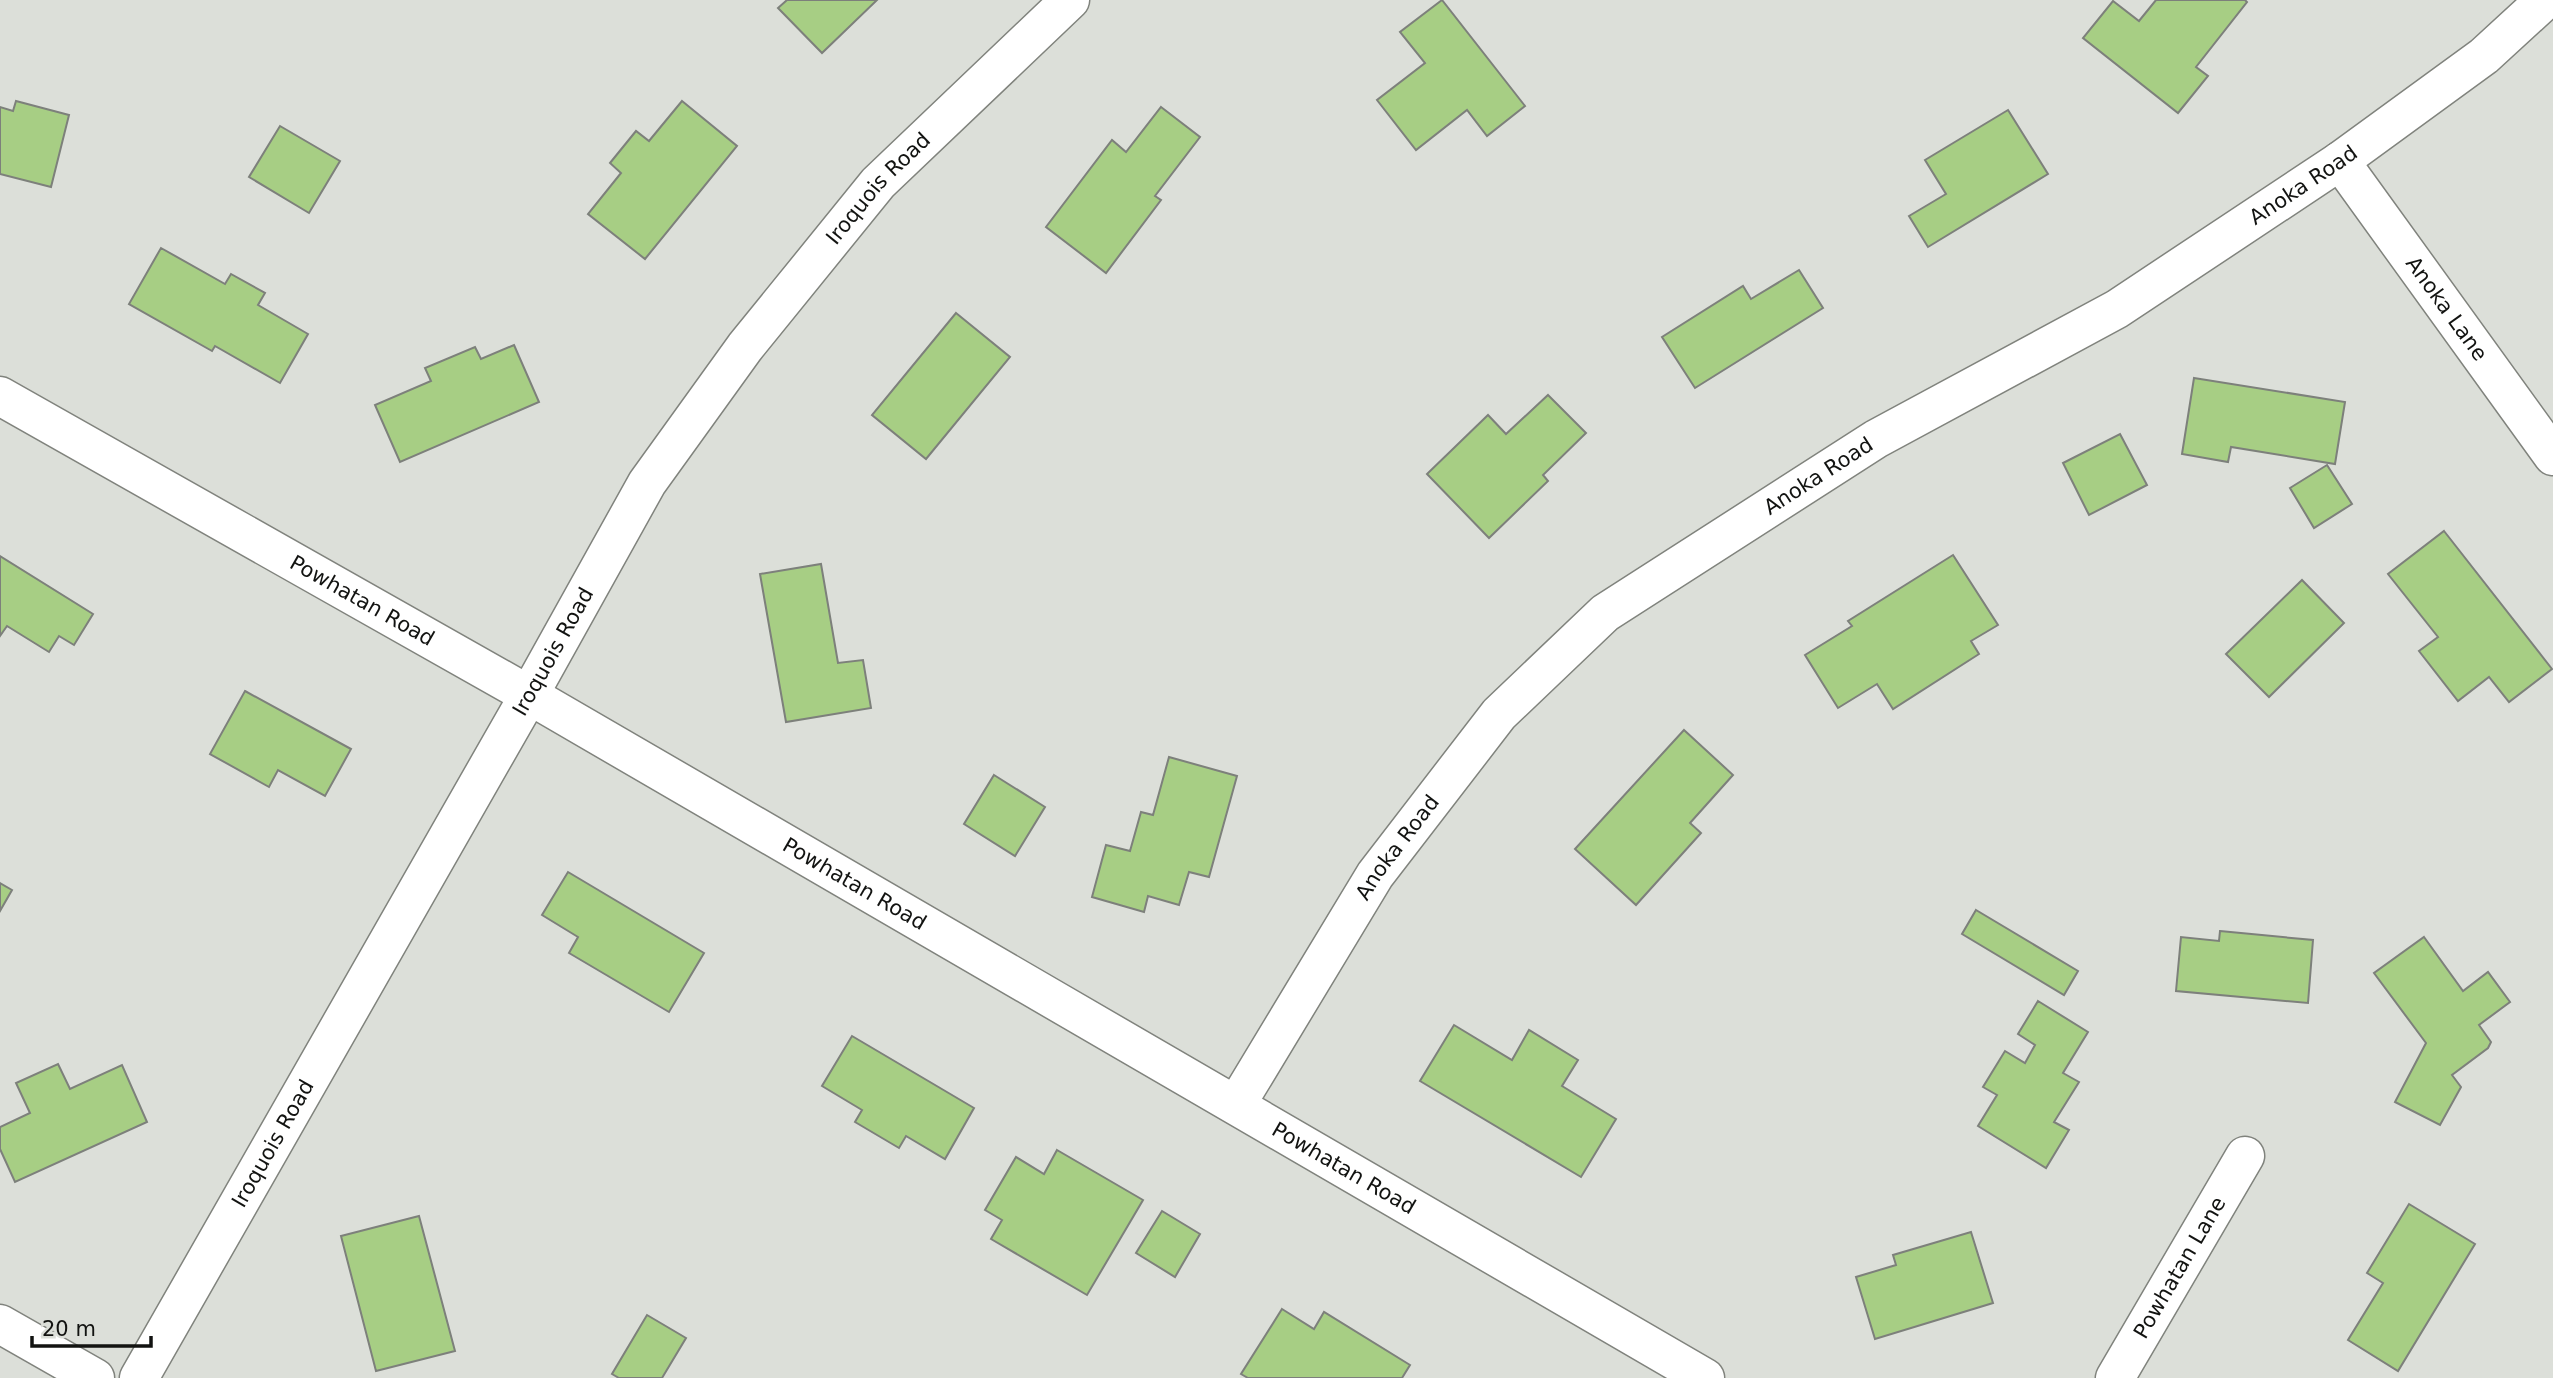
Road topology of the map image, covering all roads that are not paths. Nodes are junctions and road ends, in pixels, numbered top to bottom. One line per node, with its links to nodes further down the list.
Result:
1 (1070, 0): 6 (street, Iroquois Road)
2 (2545, 0): 3 (street, Anoka Road)
3 (2340, 161): 5 (street, Anoka Lane); 7 (street, Anoka Road)
4 (0, 396): 6 (street, Powhatan Road)
5 (2553, 456)
6 (529, 695): 7 (street, Powhatan Road); 11 (street, Iroquois Road)
7 (1236, 1105): 12 (street, Powhatan Road)
8 (2245, 1156): 13 (street, Powhatan Lane)
9 (0, 1324): 10 (street)
10 (95, 1378)
11 (139, 1378)
12 (1705, 1378)
13 (2115, 1378)

